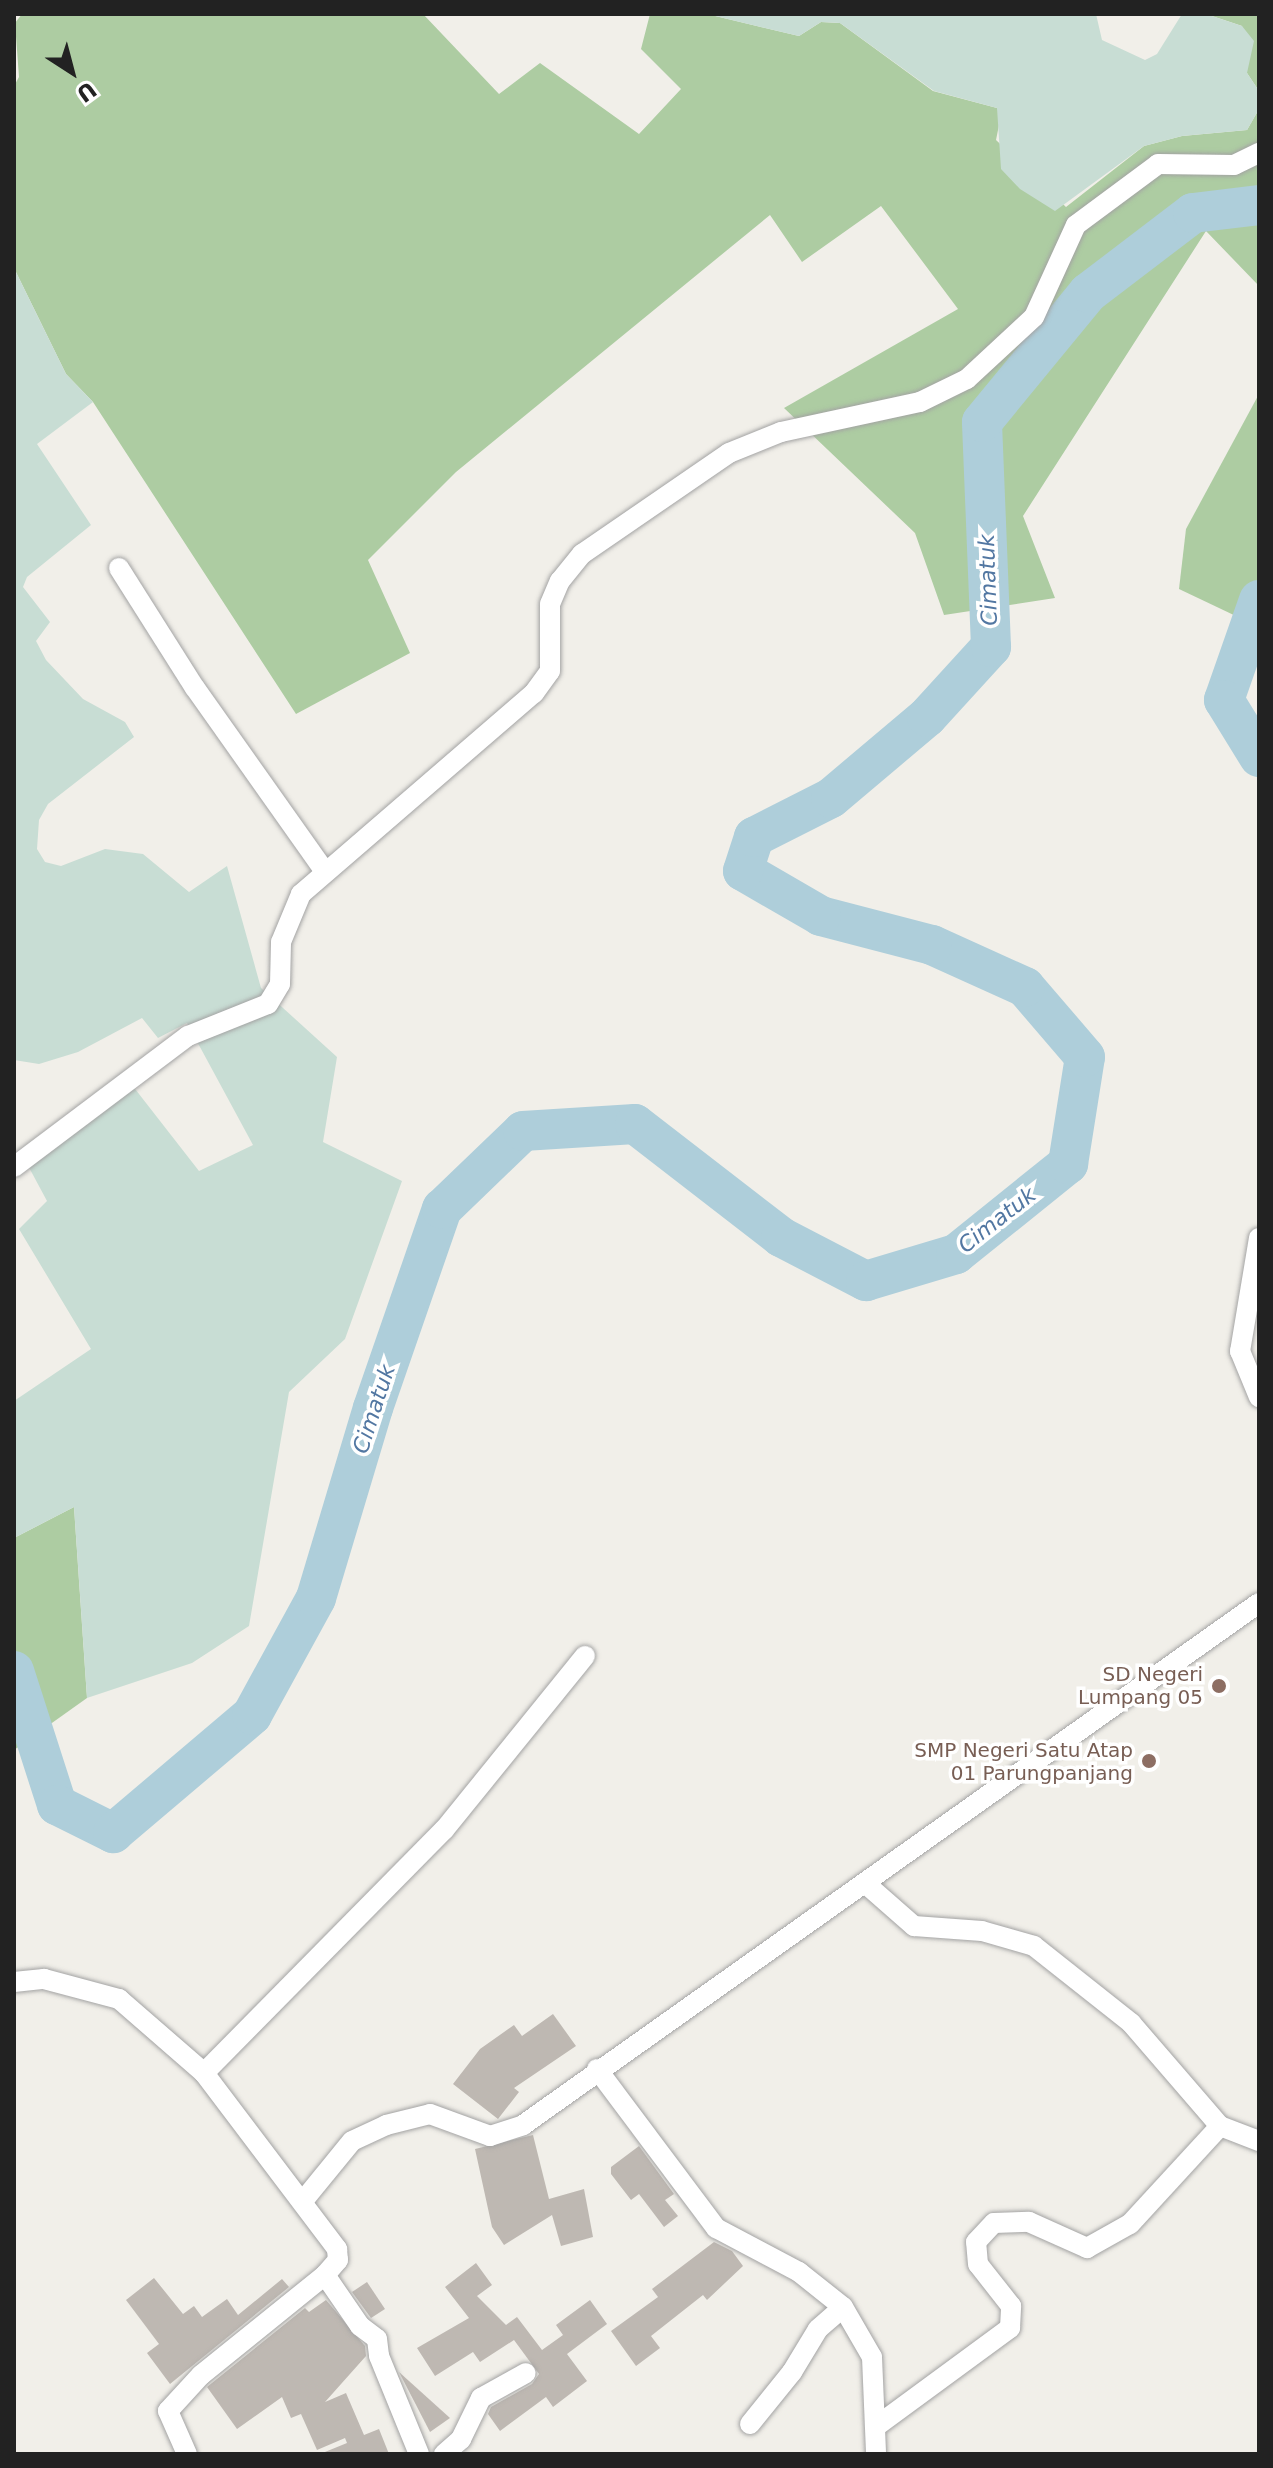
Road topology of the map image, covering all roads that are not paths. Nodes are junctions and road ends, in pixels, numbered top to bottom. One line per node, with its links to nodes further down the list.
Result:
1 (1259, 153): 3 (street)
2 (119, 568): 3 (street)
3 (324, 870): 4 (street)
4 (14, 1167)
5 (1259, 1238): 6 (street)
6 (1259, 1397)
7 (1257, 1602): 9 (street)
8 (585, 1656): 12 (street)
9 (866, 1884): 11 (street); 13 (street)
10 (14, 1982): 12 (street)
11 (597, 2069): 15 (street); 17 (street)
12 (204, 2073): 15 (street)
13 (1220, 2126): 14 (street); 20 (street)
14 (1259, 2141)
15 (303, 2201): 16 (street)
16 (325, 2275): 21 (street); 22 (street)
17 (843, 2307): 19 (street); 20 (street)
18 (526, 2373): 23 (street)
19 (750, 2424)
20 (878, 2425): 24 (street)
21 (187, 2454)
22 (419, 2454)
23 (444, 2454)
24 (876, 2454)

